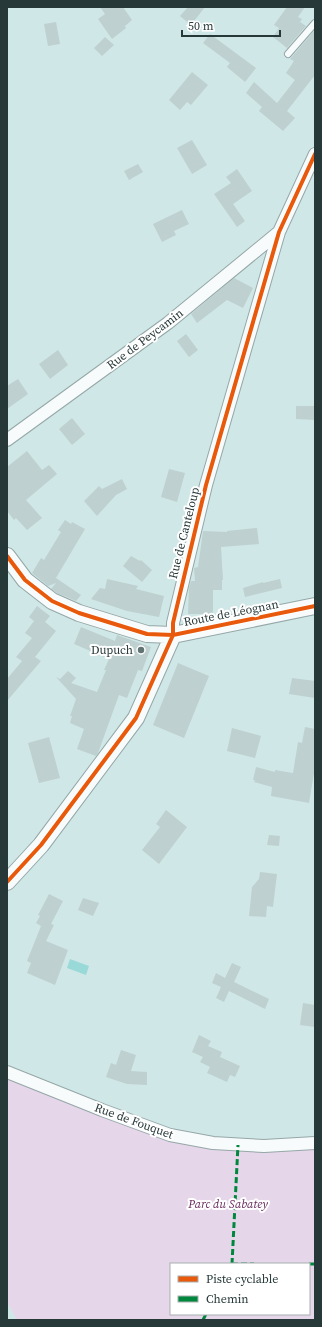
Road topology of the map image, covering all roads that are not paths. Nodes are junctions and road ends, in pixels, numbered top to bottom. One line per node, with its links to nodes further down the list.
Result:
1 (315, 23): 2 (lane)
2 (288, 54)
3 (315, 154): 4 (street, Rue de Canteloup)
4 (279, 232): 5 (street, Rue de Peycamin); 8 (street, Rue de Canteloup)
5 (7, 440)
6 (7, 556): 8 (street, Route de Léognan)
7 (315, 606): 8 (street, Route de Léognan)
8 (173, 635): 9 (street, Rue de Canteloup)
9 (7, 882)
10 (7, 1072): 11 (street, Rue de Fouquet)
11 (315, 1143)

